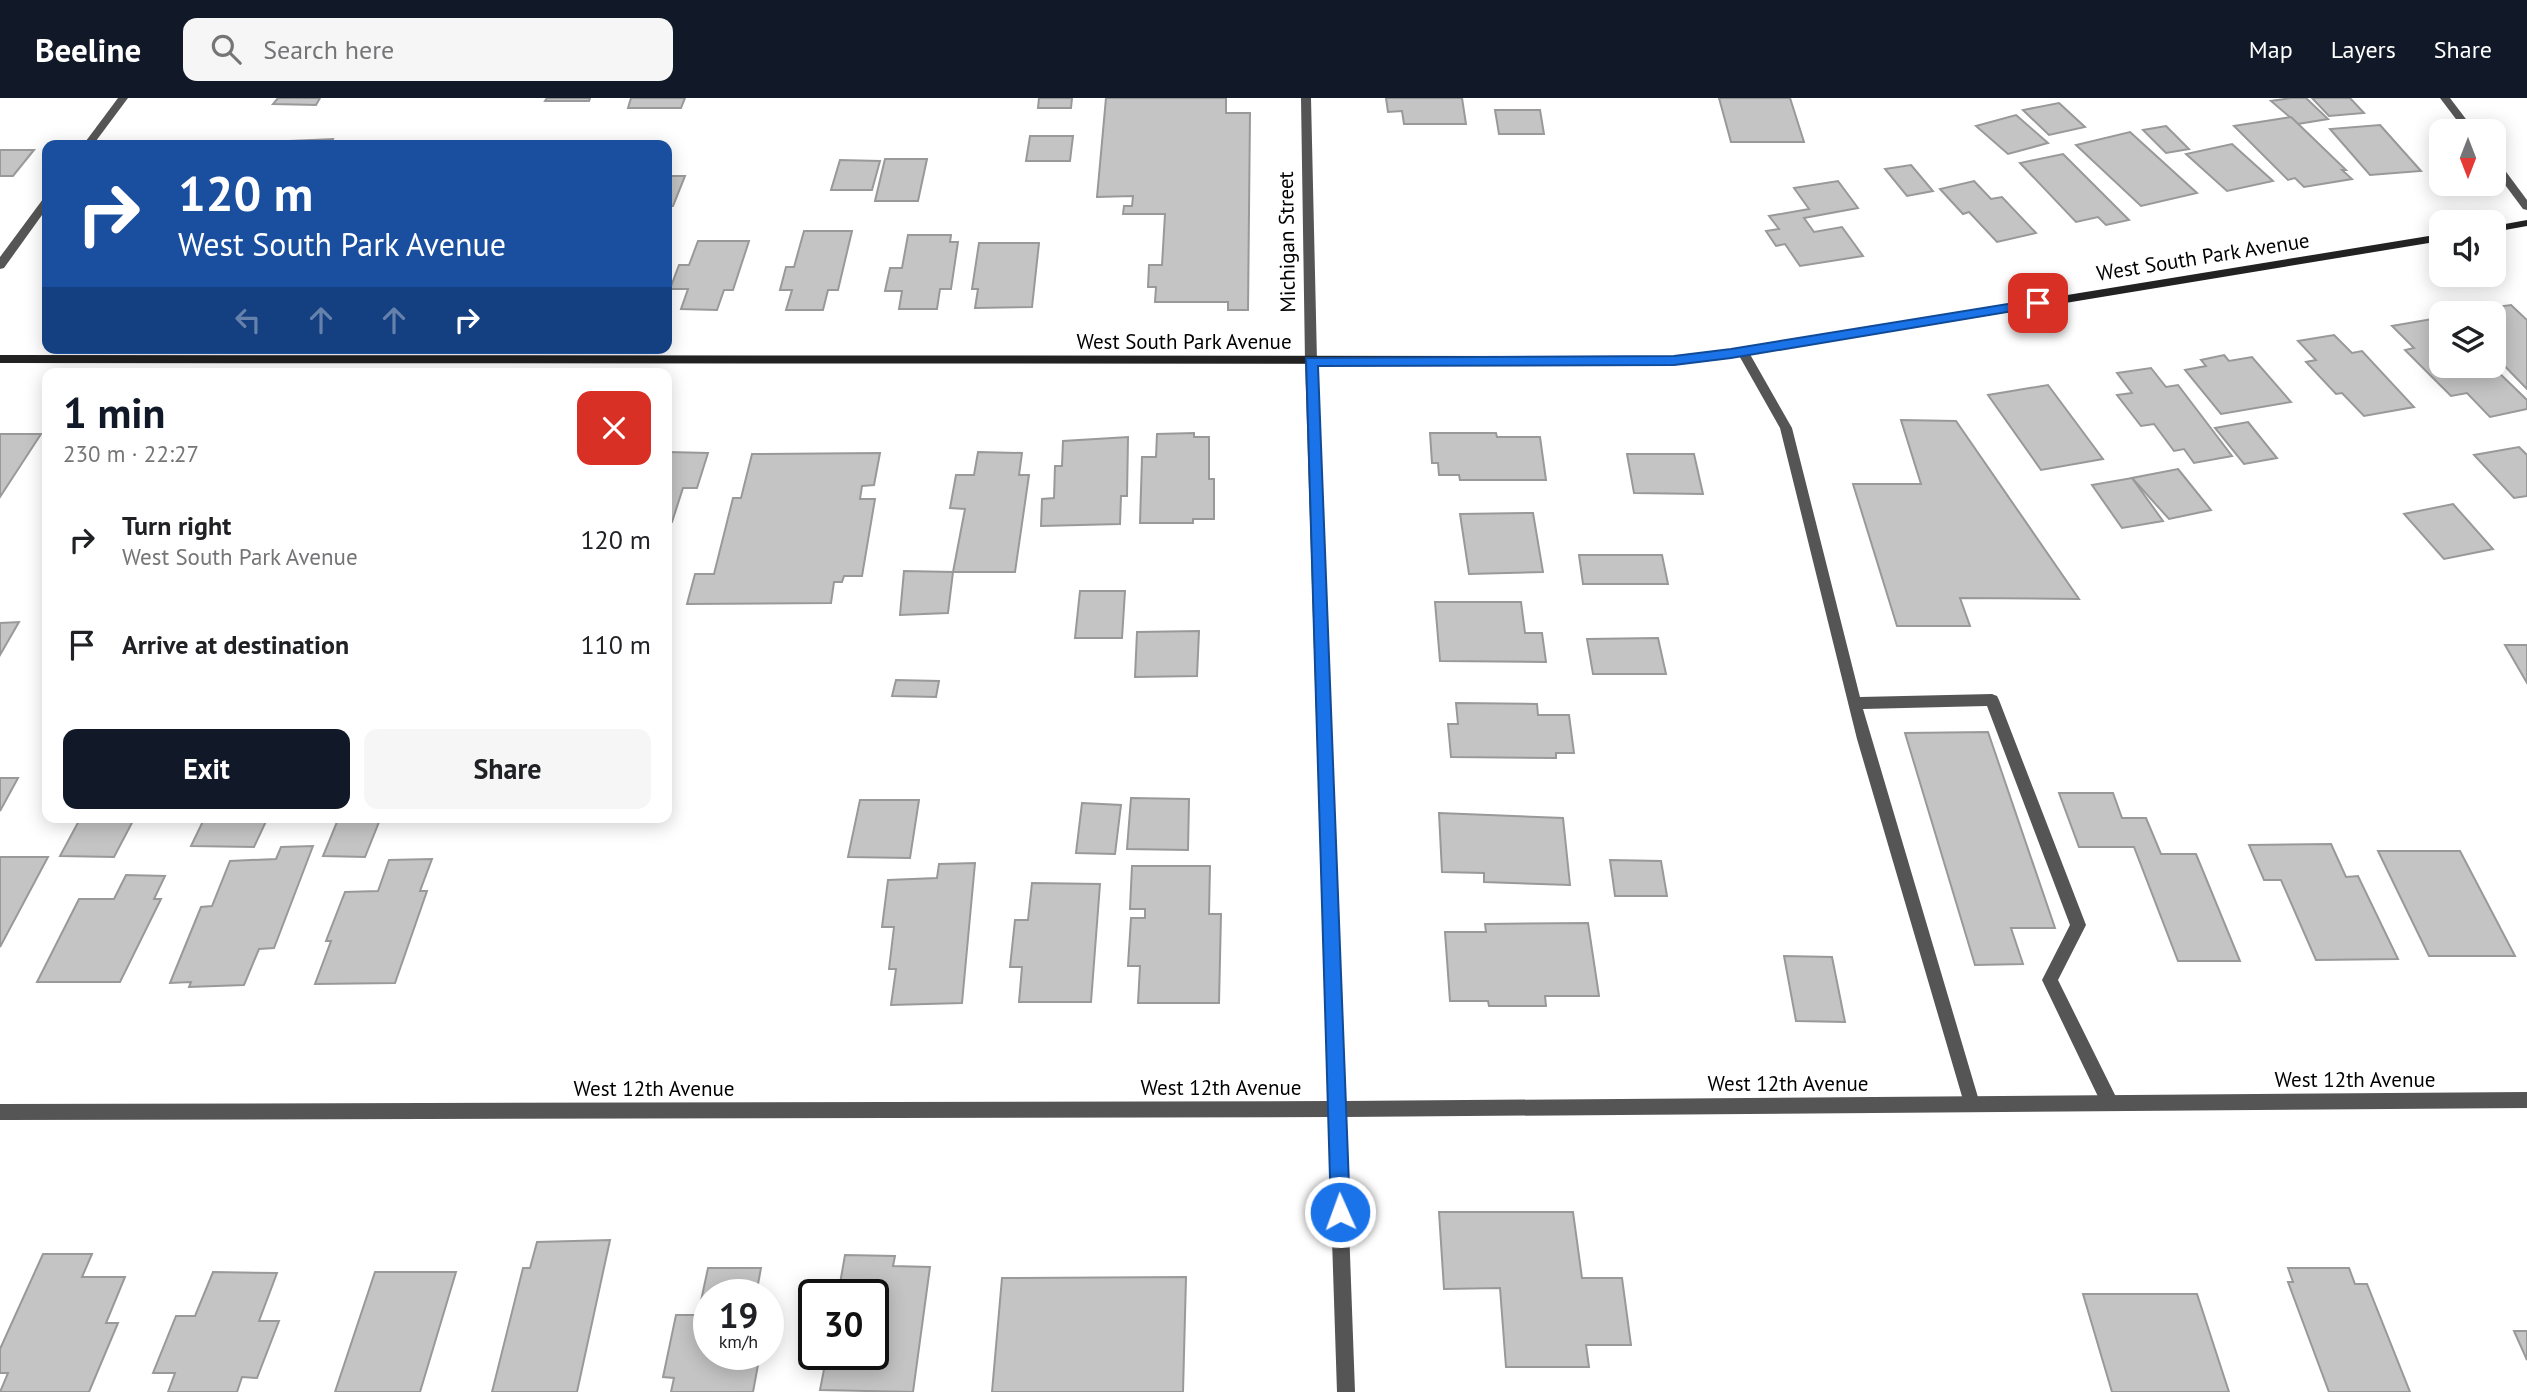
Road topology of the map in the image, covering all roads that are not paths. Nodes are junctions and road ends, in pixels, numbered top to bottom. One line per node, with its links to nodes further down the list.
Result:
1 (123, 98): 5 (street)
2 (1306, 98): 15 (street, Michigan Street)
3 (2445, 98): 4 (street)
4 (2461, 119)
5 (92, 140)
6 (2506, 179): 7 (street)
7 (2527, 207)
8 (42, 208): 12 (street)
9 (2527, 223): 10 (main road)
10 (2506, 227)
11 (2429, 239): 13 (main road, West South Park Avenue)
12 (0, 265)
13 (1743, 352): 15 (main road, West South Park Avenue); 16 (street)
14 (0, 359): 15 (main road, West South Park Avenue)
15 (1311, 361): 20 (street, Michigan Street)
16 (1855, 703): 18 (street); 19 (street)
17 (2527, 1100): 18 (street, West 12th Avenue)
18 (2110, 1102): 19 (street, West 12th Avenue)
19 (1972, 1104): 20 (street, West 12th Avenue)
20 (1337, 1109): 21 (street, West 12th Avenue); 22 (street, Michigan Street)
21 (0, 1112)
22 (1346, 1392)

